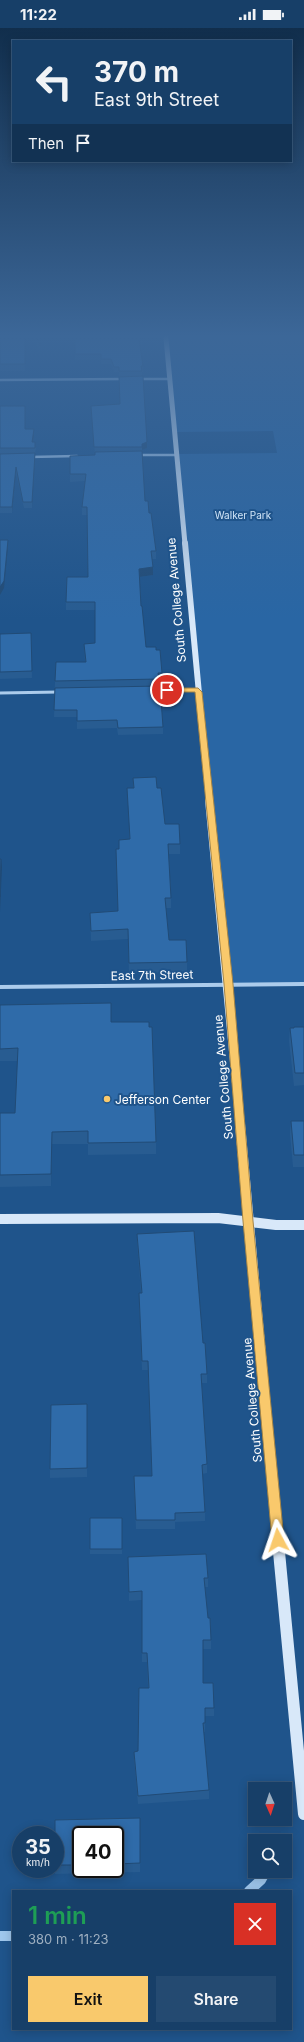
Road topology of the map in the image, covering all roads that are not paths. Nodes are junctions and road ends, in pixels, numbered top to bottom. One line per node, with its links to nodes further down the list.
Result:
1 (174, 432): 3 (street, South College Avenue)
2 (137, 455): 3 (street)
3 (176, 455): 7 (street, South College Avenue)
4 (83, 456): 5 (street)
5 (22, 457)
6 (150, 690): 7 (street)
7 (198, 690): 10 (street, South College Avenue)
8 (63, 692): 9 (street)
9 (0, 693)
10 (228, 984): 11 (street, East 7th Street); 12 (street, East 7th Street); 14 (street, South College Avenue)
11 (304, 984)
12 (0, 987)
13 (0, 1219): 14 (street)
14 (248, 1221): 15 (street); 16 (street, South College Avenue)
15 (304, 1225)
16 (304, 1814)

